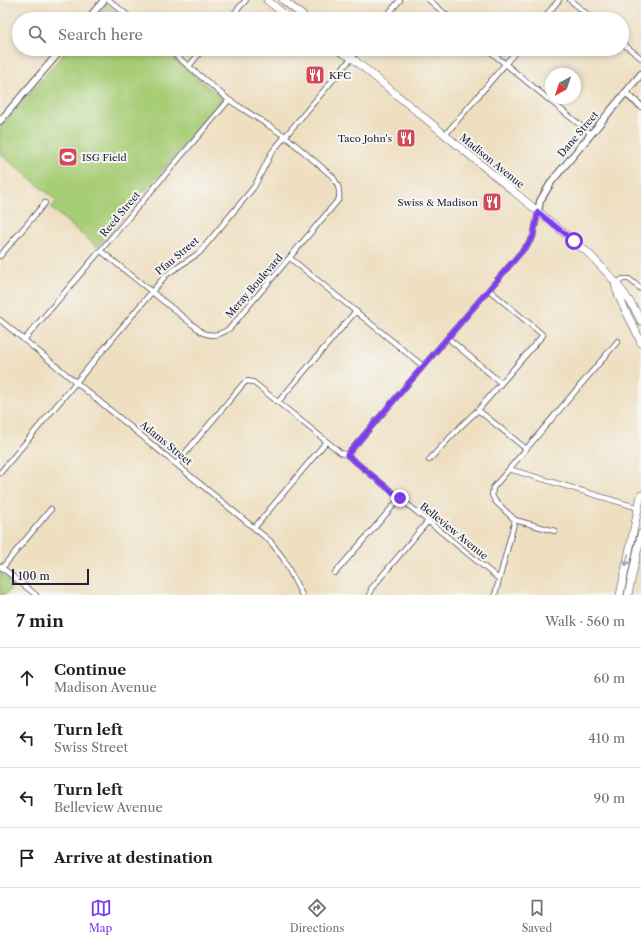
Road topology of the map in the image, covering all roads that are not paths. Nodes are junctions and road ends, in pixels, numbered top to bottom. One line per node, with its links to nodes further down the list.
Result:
1 (104, 0): 10 (street)
2 (109, 0): 11 (street)
3 (246, 0): 12 (street)
4 (267, 0): 13 (main road)
5 (283, 0): 14 (main road)
6 (400, 0): 15 (street)
7 (428, 0): 16 (street)
8 (559, 0): 17 (street)
9 (570, 0): 18 (street)
10 (94, 12)
11 (124, 12)
12 (235, 12)
13 (282, 12)
14 (298, 12)
15 (390, 12)
16 (443, 12)
17 (549, 12)
18 (585, 12)
19 (629, 49): 27 (street)
20 (56, 56): 34 (street)
21 (177, 56): 29 (street, Meray Boulevard)
22 (197, 56): 29 (street)
23 (348, 56): 26 (main road, Madison Avenue)
24 (495, 56): 28 (street)
25 (512, 56): 28 (street)
26 (352, 58): 36 (main road, Madison Avenue); 37 (street, Pfau Street)
27 (641, 58)
28 (505, 64): 35 (street); 36 (street)
29 (189, 66): 32 (street, Meray Boulevard)
30 (641, 74): 31 (street, Dane Street)
31 (625, 93): 33 (street); 35 (street, Dane Street)
32 (229, 100): 37 (street, Meray Boulevard); 40 (street, Reed Street)
33 (641, 106)
34 (0, 121)
35 (591, 134): 39 (street, Dane Street)
36 (445, 135): 39 (main road, Madison Avenue)
37 (285, 136): 42 (street, Meray Boulevard); 46 (street, Pfau Street)
38 (45, 203): 41 (street)
39 (538, 212): 43 (main road, Madison Avenue); 45 (street)
40 (101, 251): 46 (street, Meray Boulevard); 51 (street, Reed Street)
41 (0, 256)
42 (290, 258): 46 (street, Meray Boulevard); 47 (street)
43 (615, 284): 44 (street); 49 (main road, Madison Avenue); 53 (main road, Madison Avenue)
44 (641, 289)
45 (489, 290): 50 (street); 56 (street)
46 (151, 292): 55 (street, Pfau Street)
47 (356, 311): 54 (street); 57 (street)
48 (0, 320): 51 (street, Adams Street)
49 (641, 321)
50 (448, 338): 54 (street); 56 (street)
51 (24, 340): 55 (street, Adams Street)
52 (618, 341): 60 (street)
53 (641, 343)
54 (423, 366): 61 (street)
55 (76, 383): 63 (street, Adams Street); 65 (street, Pfau Street)
56 (501, 383): 58 (street)
57 (278, 402): 59 (street, Belleview Avenue); 63 (street, Belleview Avenue)
58 (478, 410): 60 (street); 62 (street)
59 (326, 442): 61 (street, Belleview Avenue); 72 (street)
60 (525, 448): 64 (street)
61 (347, 455): 67 (street, Belleview Avenue)
62 (429, 460)
63 (177, 463): 72 (street, Adams Street)
64 (509, 469): 68 (street); 70 (street)
65 (1, 471)
66 (641, 495): 68 (main road)
67 (400, 498): 71 (street, Belleview Avenue); 76 (street)
68 (640, 508): 82 (main road, one-way to 82)
69 (51, 509): 75 (street)
70 (515, 520): 73 (street); 77 (street)
71 (428, 521): 77 (street, Belleview Avenue); 80 (street)
72 (255, 528): 79 (street, Adams Street)
73 (555, 531)
74 (641, 534): 83 (main road)
75 (1, 567): 78 (street)
76 (335, 573)
77 (499, 579): 81 (street)
78 (36, 595)
79 (302, 595)
80 (370, 595)
81 (495, 595)
82 (620, 595)
83 (628, 595)

